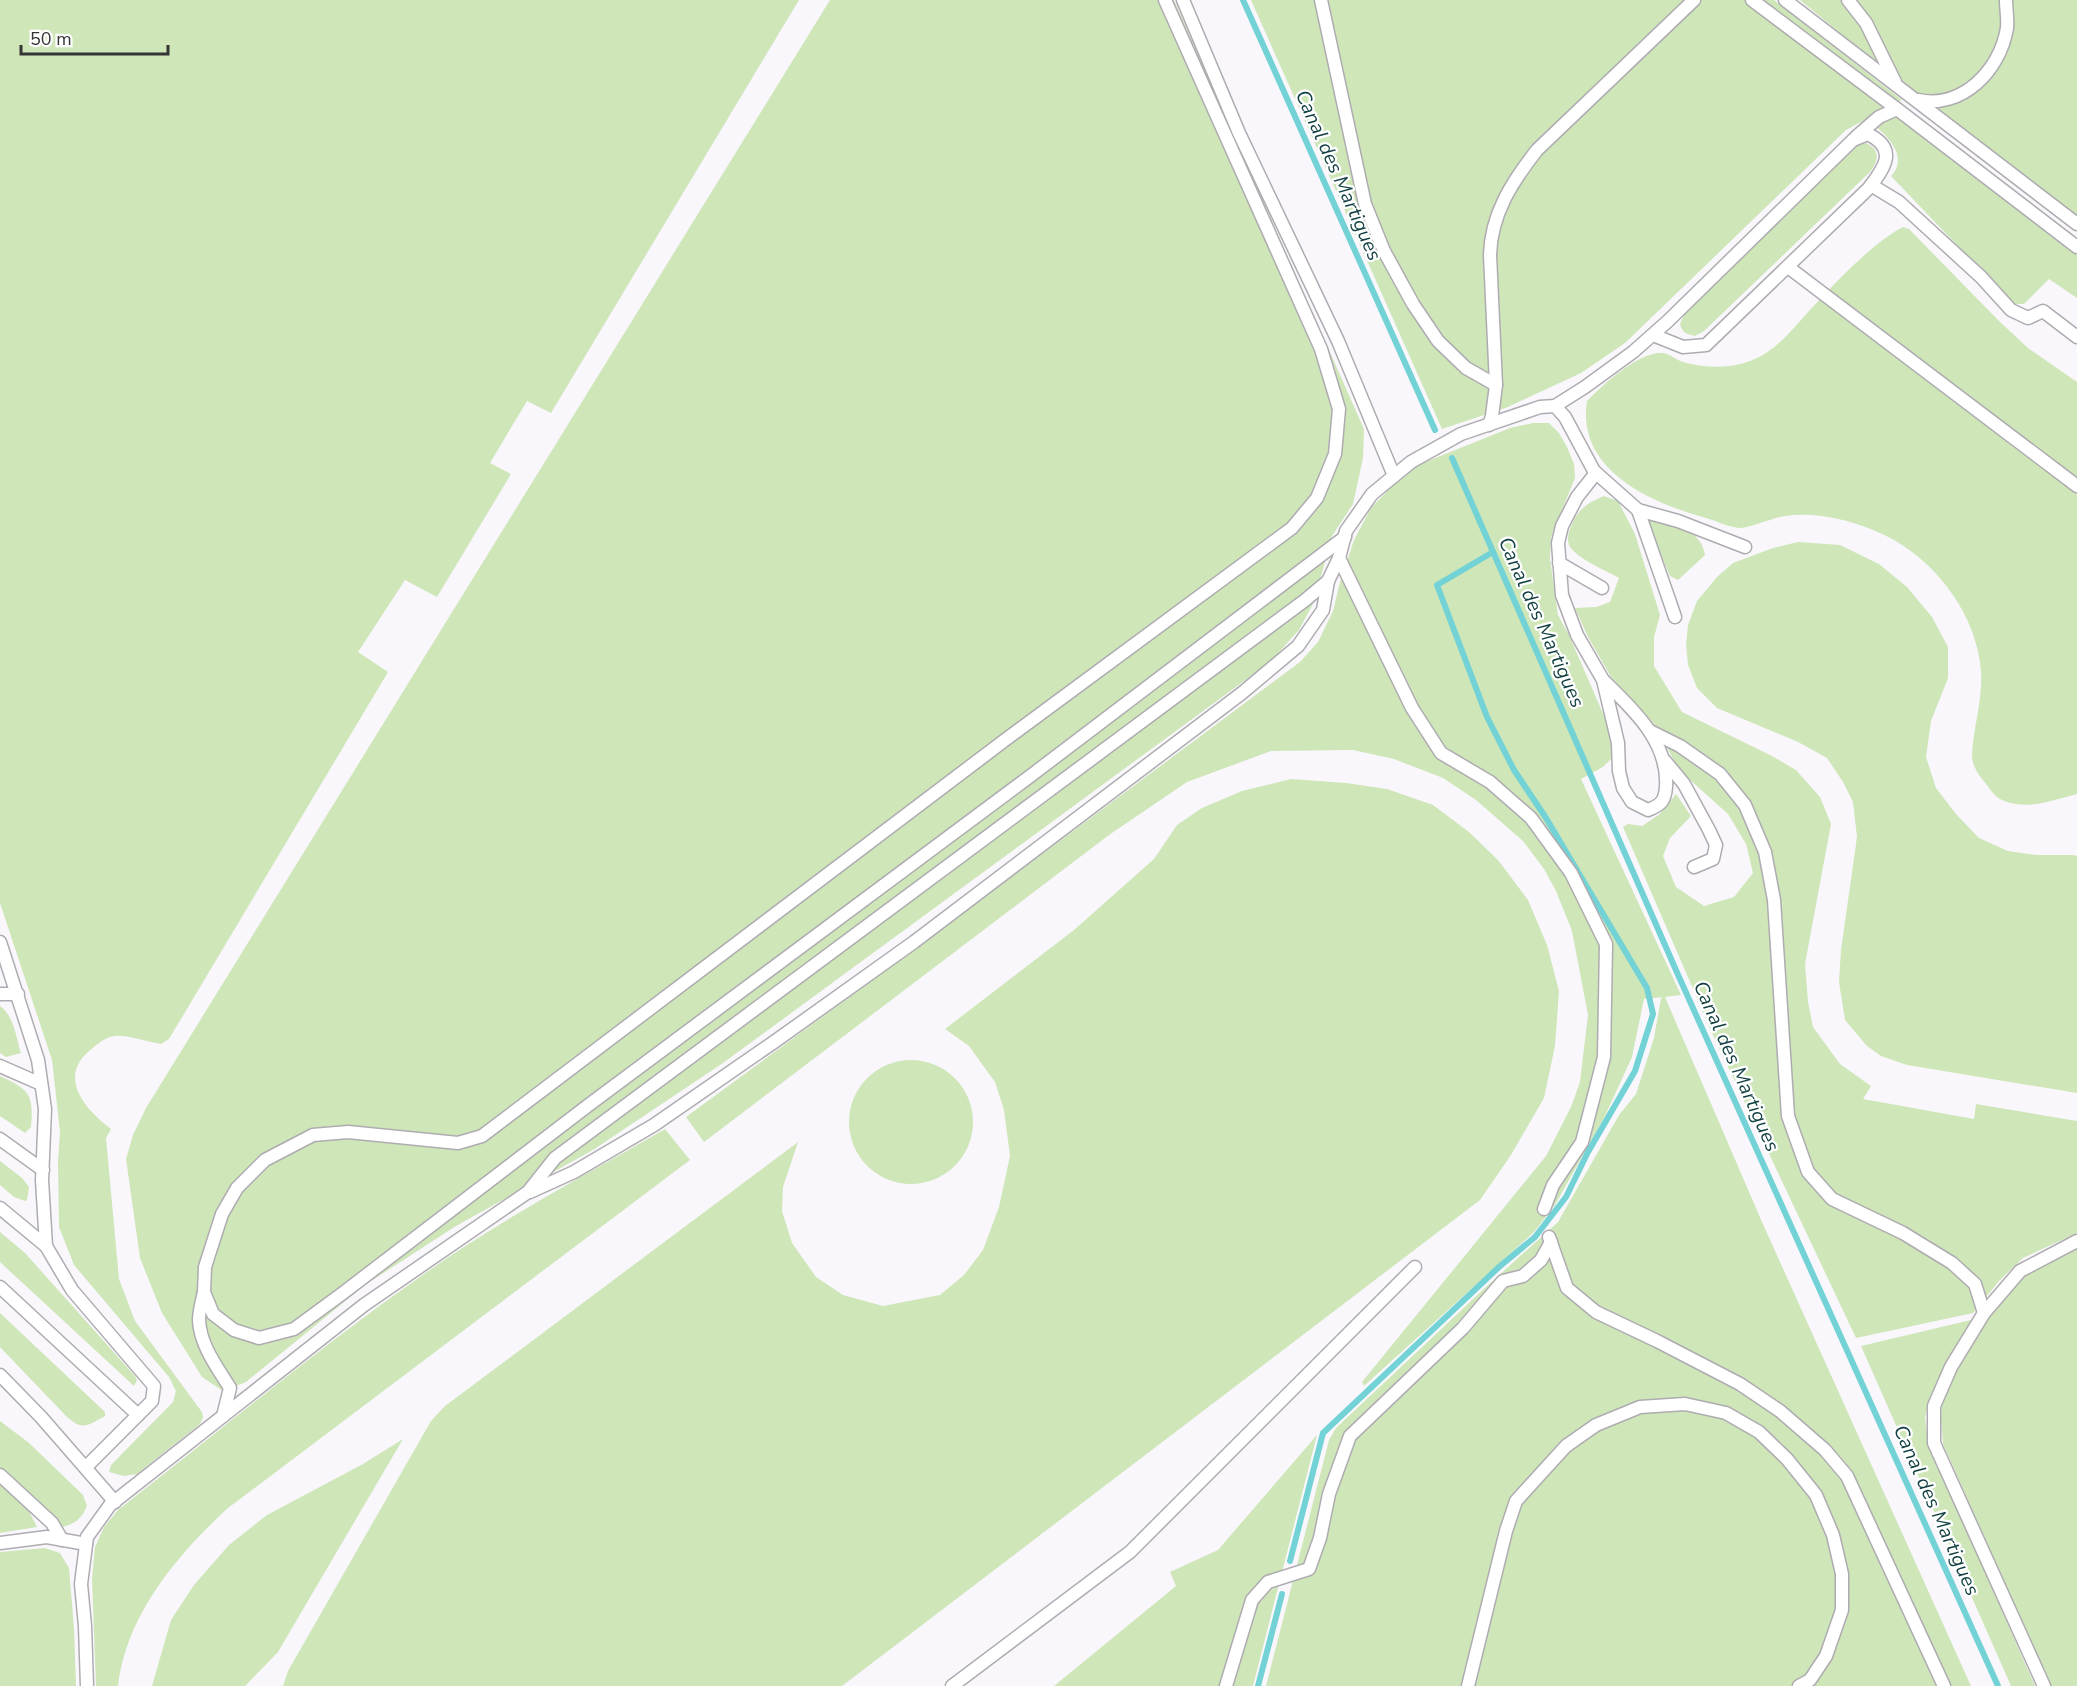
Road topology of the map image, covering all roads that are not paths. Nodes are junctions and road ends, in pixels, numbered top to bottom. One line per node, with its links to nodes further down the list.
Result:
1 (1164, 0): 51 (lane)
2 (1183, 0): 23 (lane)
3 (1321, 0): 19 (lane)
4 (1694, 0): 19 (lane)
5 (1752, 0): 11 (lane)
6 (1785, 0): 9 (lane)
7 (1848, 0): 9 (lane)
8 (2006, 0): 10 (lane)
9 (1897, 86): 10 (lane)
10 (1914, 99): 14 (lane)
11 (1897, 109): 12 (lane); 15 (lane)
12 (1853, 140): 13 (lane); 17 (lane)
13 (1871, 185): 16 (lane); 18 (lane)
14 (2077, 224)
15 (2077, 247)
16 (1788, 267): 17 (lane); 24 (lane)
17 (1653, 335): 20 (lane)
18 (2077, 337)
19 (1496, 385): 21 (lane)
20 (1555, 406): 21 (lane); 22 (lane)
21 (1489, 425): 23 (lane)
22 (1596, 473): 25 (lane); 29 (lane)
23 (1394, 476): 26 (lane)
24 (2077, 486)
25 (1638, 510): 27 (lane); 32 (lane)
26 (1345, 537): 28 (lane); 51 (lane)
27 (1745, 547)
28 (1339, 558): 30 (lane); 46 (lane)
29 (1559, 563): 31 (lane); 33 (lane)
30 (1328, 581): 44 (lane); 44 (lane)
31 (1602, 588)
32 (1675, 616)
33 (1603, 680): 34 (lane); 35 (lane)
34 (1650, 731): 35 (lane); 52 (lane)
35 (1663, 759): 36 (lane)
36 (1694, 867)
37 (0, 942): 39 (lane)
38 (0, 993): 39 (lane)
39 (18, 994): 41 (lane)
40 (0, 1066): 41 (lane)
41 (41, 1083): 43 (lane)
42 (0, 1138): 43 (lane)
43 (43, 1170): 48 (lane)
44 (528, 1192): 55 (lane)
45 (0, 1208): 48 (lane)
46 (1544, 1209)
47 (2077, 1241): 52 (lane)
48 (46, 1246): 54 (lane)
49 (1415, 1267): 63 (lane)
50 (0, 1287): 54 (lane)
51 (204, 1292): 55 (lane)
52 (1984, 1313): 68 (lane)
53 (0, 1375): 56 (lane)
54 (138, 1415): 56 (lane)
55 (223, 1417): 58 (lane)
56 (86, 1467): 58 (lane)
57 (0, 1475): 59 (lane)
58 (115, 1502): 61 (lane)
59 (62, 1540): 60 (lane); 61 (lane)
60 (0, 1543)
61 (86, 1544): 62 (lane)
62 (87, 1686)
63 (952, 1686)
64 (1226, 1686): 67 (lane)
65 (1468, 1686): 66 (lane)
66 (1799, 1686)
67 (1944, 1686)
68 (2044, 1686)

